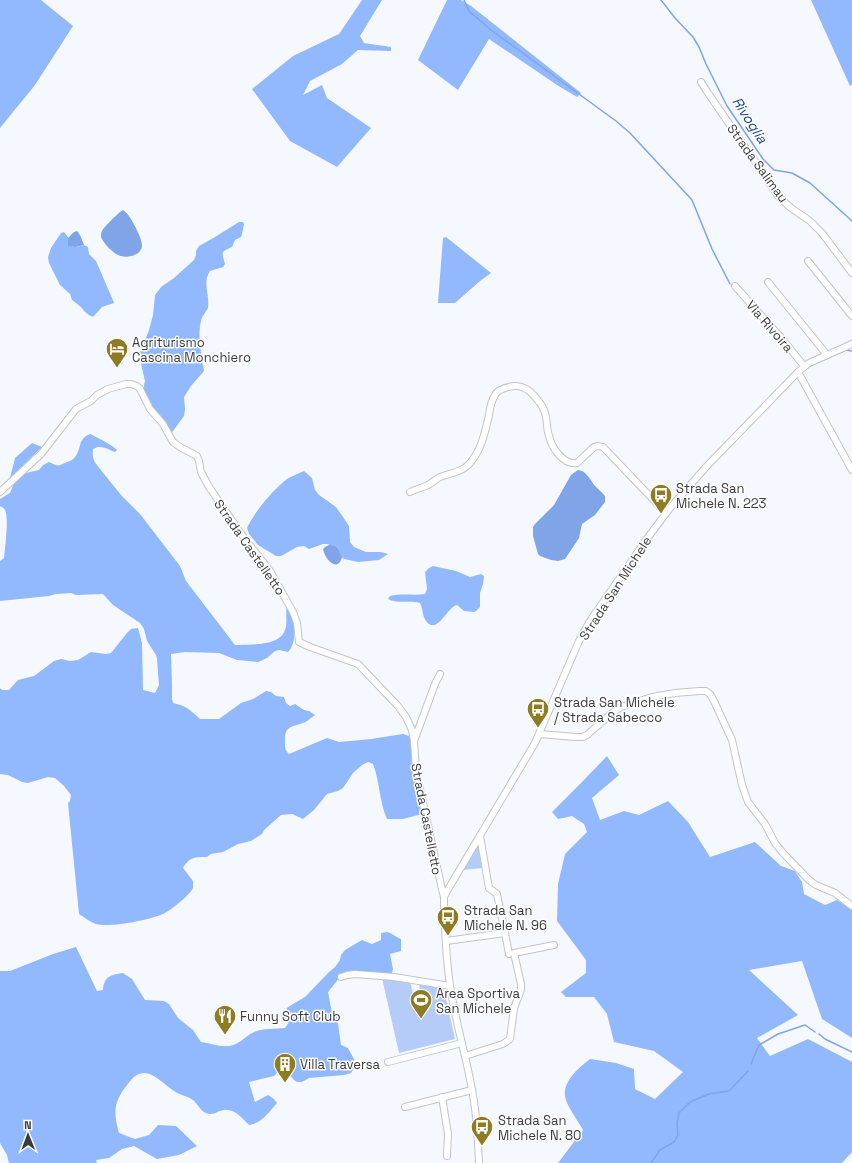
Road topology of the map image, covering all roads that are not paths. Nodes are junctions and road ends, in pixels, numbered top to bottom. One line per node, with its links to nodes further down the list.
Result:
1 (701, 82): 3 (street, Strada Salimau)
2 (808, 261): 6 (street)
3 (852, 274)
4 (768, 282): 8 (street)
5 (735, 286): 9 (street, Via Rivoira)
6 (852, 316)
7 (852, 344): 8 (street, Strada San Michele)
8 (827, 355): 9 (street, Strada San Michele)
9 (804, 366): 10 (street, Strada San Michele)
10 (798, 372): 11 (street); 14 (street, Strada San Michele)
11 (852, 470)
12 (0, 492): 17 (street, Strada Castelletto)
13 (410, 492): 14 (street)
14 (666, 513): 16 (street, Strada San Michele)
15 (440, 674): 17 (street, Strada Castelletto)
16 (539, 734): 18 (street, Strada San Michele); 20 (street)
17 (414, 741): 19 (street, Strada Castelletto)
18 (480, 836): 19 (street, Strada San Michele); 21 (street)
19 (444, 897): 22 (street)
20 (852, 906)
21 (505, 933): 22 (street); 24 (street)
22 (446, 941): 26 (street)
23 (554, 945): 28 (street)
24 (509, 954)
25 (342, 978): 26 (street)
26 (450, 986): 27 (street)
27 (462, 1043): 28 (street); 29 (street)
28 (465, 1056): 30 (street)
29 (388, 1062)
30 (472, 1090): 31 (street); 34 (street)
31 (442, 1098): 32 (street); 33 (street)
32 (405, 1107)
33 (447, 1156)
34 (479, 1163)

